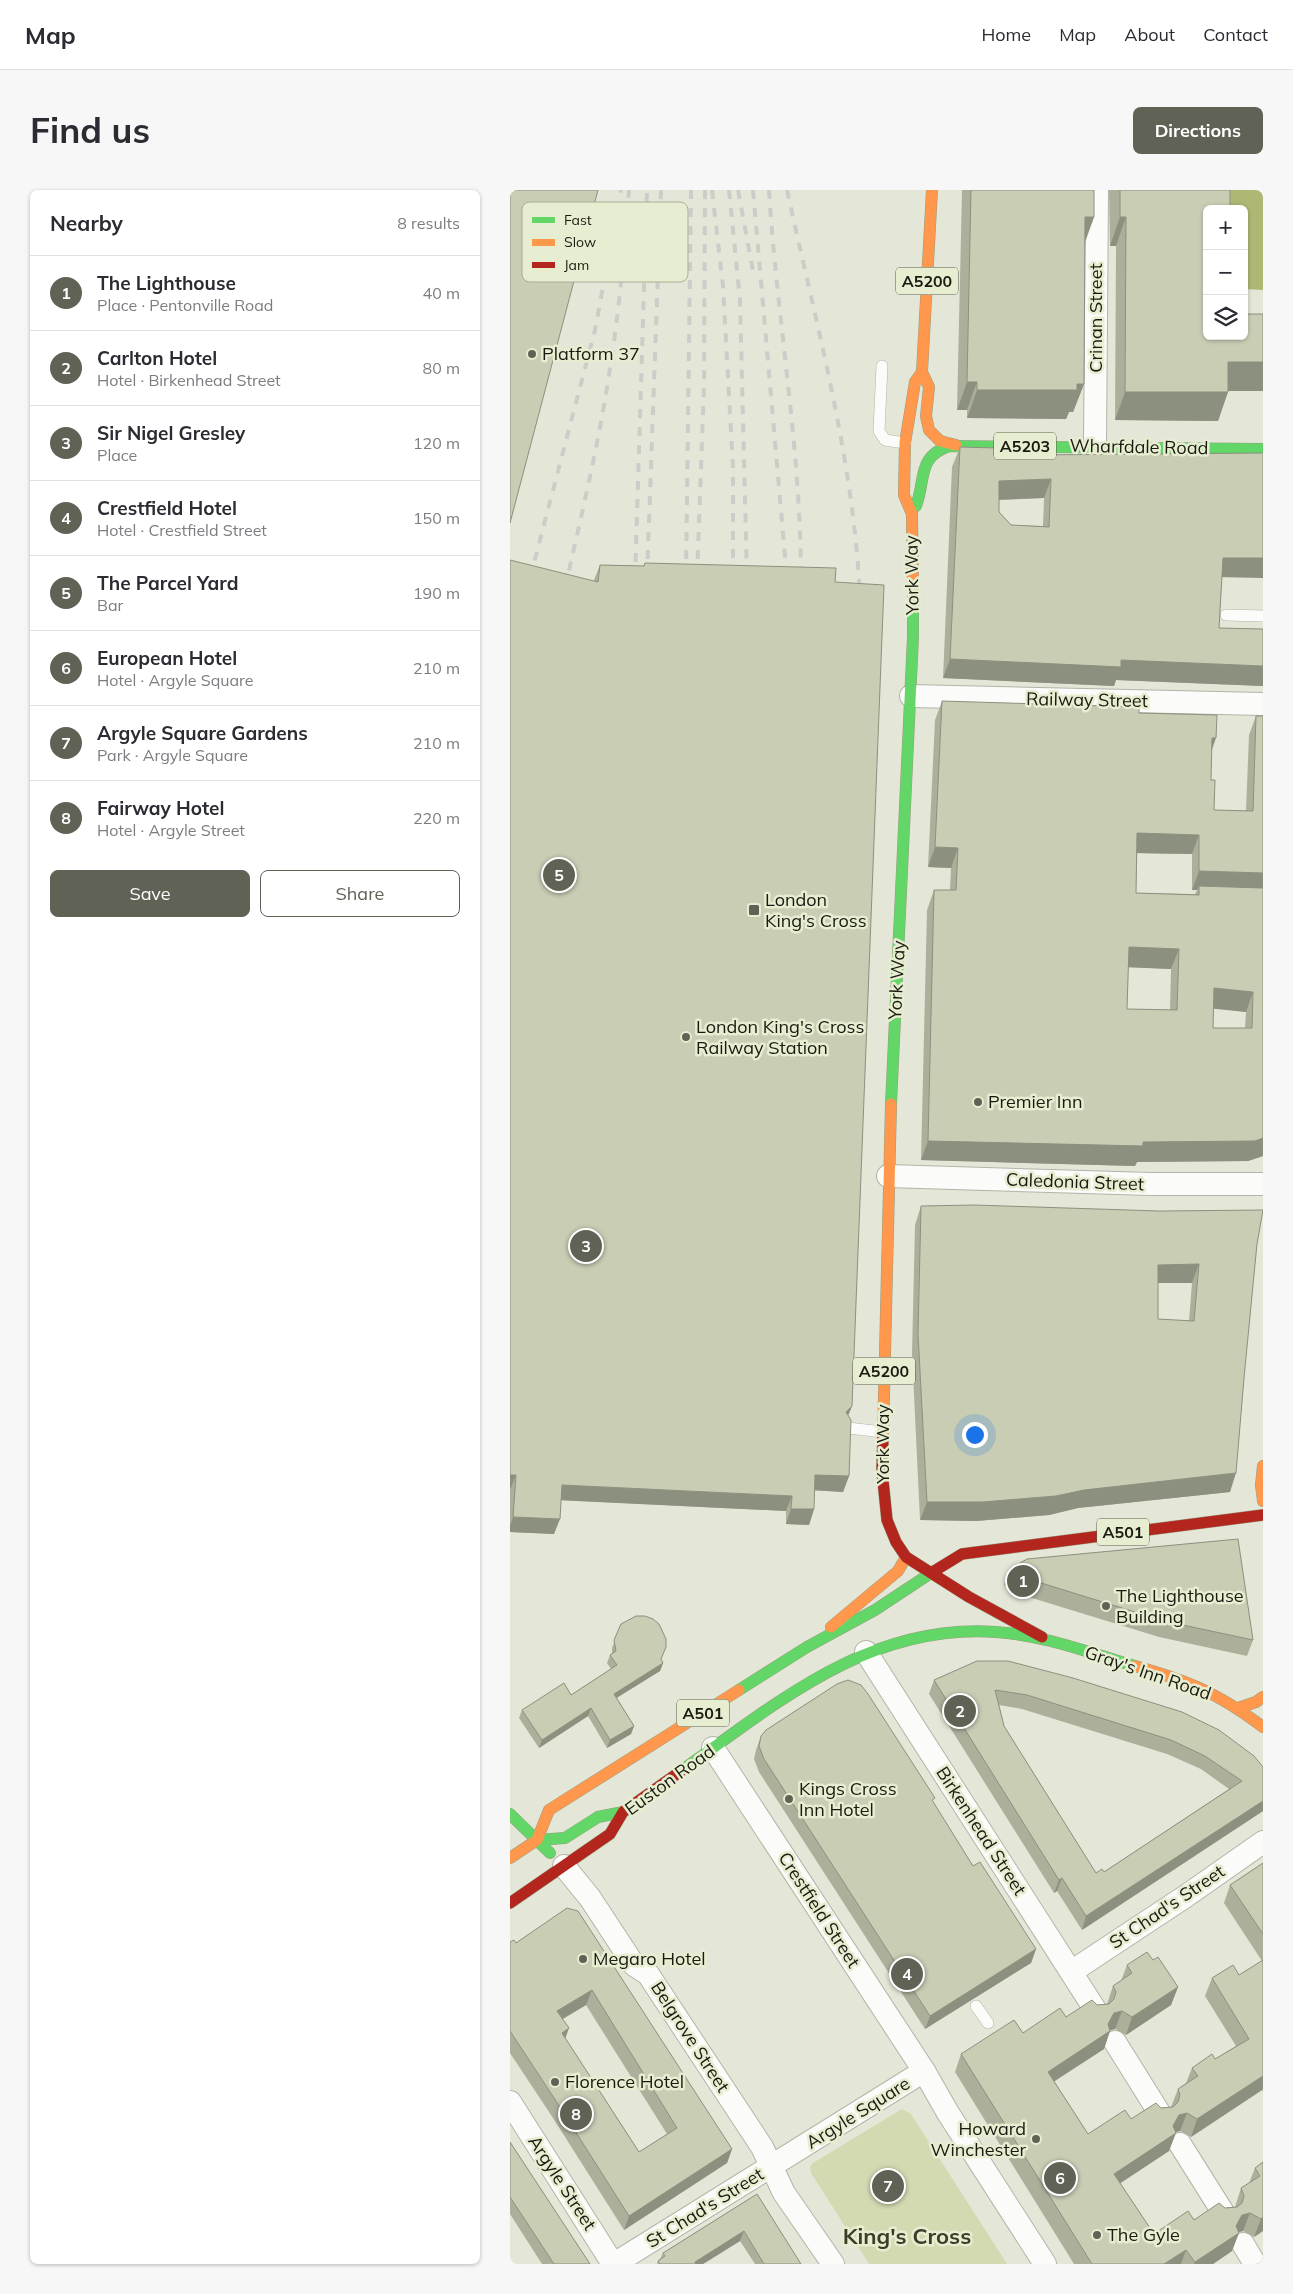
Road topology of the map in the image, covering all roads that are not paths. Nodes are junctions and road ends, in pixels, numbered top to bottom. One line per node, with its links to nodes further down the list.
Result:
1 (932, 190): 4 (main road, York Way / A5200)
2 (1097, 190): 8 (street, Crinan Street)
3 (882, 366): 6 (lane)
4 (922, 372): 5 (main road, York Way / A5203); 6 (main road, York Way / A5200)
5 (929, 389): 7 (main road, Wharfdale Road / A5203)
6 (905, 443): 10 (main road, York Way / A5200)
7 (956, 445): 8 (main road, Wharfdale Road / A5203); 10 (main road, Wharfdale Road / A5203)
8 (1095, 446): 9 (main road, Wharfdale Road / A5203)
9 (1263, 449)
10 (912, 514): 13 (main road, York Way / A5200)
11 (1226, 615): 12 (lane)
12 (1263, 616)
13 (911, 696): 14 (street, Railway Street); 15 (main road, York Way / A5200)
14 (1263, 704)
15 (888, 1176): 16 (street, Caledonia Street); 18 (main road, York Way / A5200)
16 (1263, 1184)
17 (848, 1428): 18 (lane)
18 (883, 1432): 22 (main road, York Way / A5200)
19 (1263, 1466): 20 (main road)
20 (1263, 1501)
21 (1263, 1515): 23 (main road, A501)
22 (906, 1557): 23 (main road, York Way / A5200); 24 (main road)
23 (931, 1573): 25 (main road, A501); 26 (main road, Gray's Inn Road / A5200)
24 (892, 1575): 25 (lane); 27 (main road)
25 (918, 1581): 27 (main road, A501)
26 (1056, 1642): 28 (main road, Gray's Inn Road / A501); 30 (main road, Gray's Inn Road / A501)
27 (807, 1647): 35 (main road, Euston Road / A501)
28 (866, 1652): 32 (main road, Euston Road / A501); 40 (street, Birkenhead Street)
29 (1263, 1697): 30 (main road)
30 (1238, 1708): 31 (main road, Gray's Inn Road / A501)
31 (1263, 1727)
32 (714, 1748): 33 (main road, Euston Road / A501); 45 (street, Crestfield Street)
33 (623, 1812): 35 (main road, A501); 38 (main road, Euston Road / A501)
34 (510, 1814): 35 (main road)
35 (537, 1840): 37 (main road, A501); 38 (main road)
36 (1263, 1842): 40 (street, St Chad's Street)
37 (510, 1858)
38 (564, 1866): 39 (main road, Euston Road / A501); 49 (street, Belgrove Street)
39 (510, 1903)
40 (1071, 1972): 42 (street, Birkenhead Street)
41 (976, 2006): 43 (lane)
42 (1096, 2011)
43 (988, 2024)
44 (1115, 2042): 47 (street)
45 (924, 2071): 49 (street, Argyle Square); 54 (street, Argyle Square)
46 (510, 2102): 52 (street, Argyle Street)
47 (1160, 2114)
48 (1180, 2144): 50 (street)
49 (771, 2167): 52 (street, St Chad's Street); 53 (street)
50 (1224, 2214)
51 (1243, 2244): 55 (street)
52 (614, 2264)
53 (833, 2264)
54 (1045, 2264)
55 (1255, 2264)

